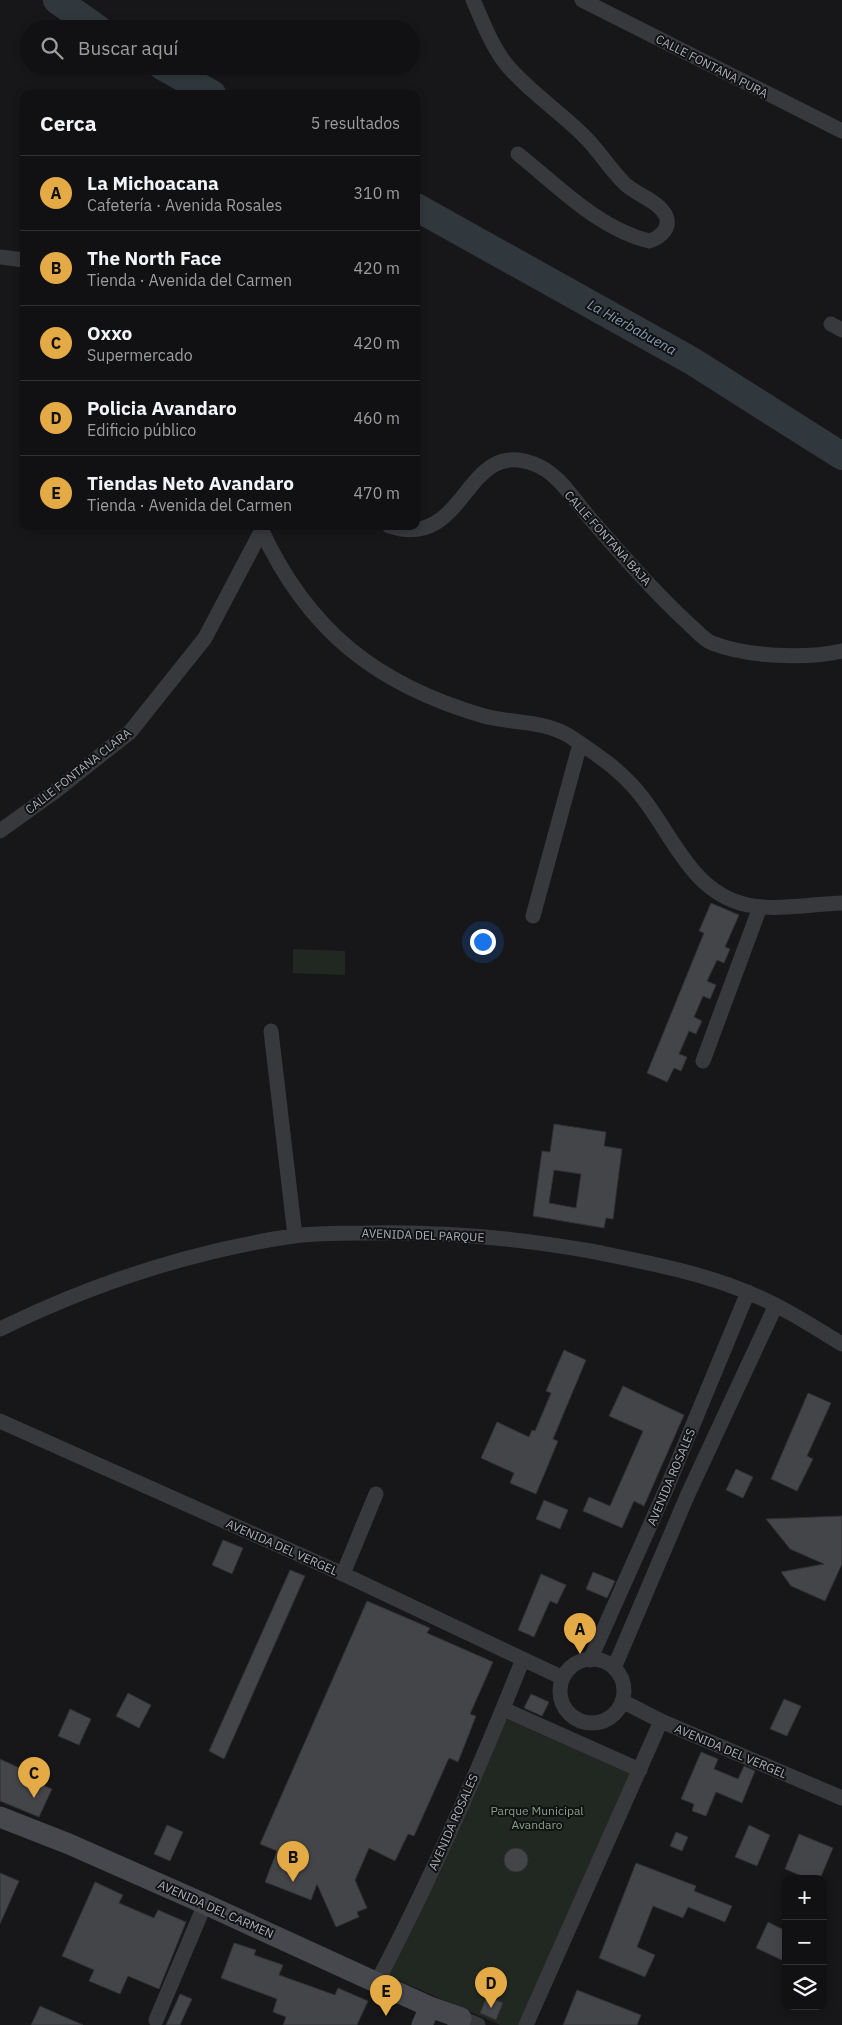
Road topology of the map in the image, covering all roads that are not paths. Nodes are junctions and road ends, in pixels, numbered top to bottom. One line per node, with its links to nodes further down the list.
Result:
1 (473, 0): 4 (street)
2 (582, 0): 3 (street, CALLE FONTANA PURA)
3 (842, 131)
4 (518, 154)
5 (0, 257): 6 (street)
6 (20, 260)
7 (420, 528): 10 (street, CALLE FONTANA BAJA)
8 (261, 530): 12 (street, CALLE FONTANA CLARA)
9 (263, 530): 11 (street)
10 (842, 651)
11 (580, 744): 14 (street); 15 (street)
12 (0, 831)
13 (842, 903): 14 (street)
14 (760, 907): 17 (street)
15 (533, 916)
16 (271, 1032): 18 (street)
17 (703, 1062)
18 (295, 1236): 19 (street, AVENIDA DEL PARQUE); 21 (street, AVENIDA DEL PARQUE)
19 (748, 1292): 20 (street, AVENIDA DEL PARQUE); 24 (street, AVENIDA ROSALES)
20 (776, 1305): 22 (street, AVENIDA DEL PARQUE); 26 (street, AVENIDA ROSALES)
21 (0, 1329)
22 (842, 1344)
23 (0, 1421): 27 (street, AVENIDA DEL VERGEL)
24 (668, 1485): 26 (street); 29 (street, AVENIDA ROSALES)
25 (376, 1494): 27 (street)
26 (688, 1494): 30 (street, AVENIDA ROSALES)
27 (343, 1574): 28 (street, AVENIDA DEL VERGEL)
28 (523, 1659): 31 (street, AVENIDA DEL VERGEL); 33 (street, AVENIDA ROSALES)
29 (590, 1660): 30 (street); 31 (street)
30 (614, 1668): 32 (street)
31 (562, 1678): 34 (street)
32 (622, 1701): 34 (street); 35 (street, AVENIDA DEL VERGEL)
33 (503, 1709): 36 (street); 41 (street, AVENIDA ROSALES)
34 (579, 1721): 36 (street)
35 (661, 1721): 37 (street); 38 (street, AVENIDA DEL VERGEL)
36 (573, 1740): 37 (street)
37 (640, 1770): 45 (street)
38 (842, 1798)
39 (0, 1817): 40 (street, AVENIDA DEL CARMEN)
40 (205, 1904): 41 (street, AVENIDA DEL CARMEN); 43 (street)
41 (378, 1982): 42 (street, AVENIDA DEL CARMEN)
42 (426, 2016): 44 (street, AVENIDA DEL CARMEN)
43 (156, 2020)
44 (466, 2023)
45 (526, 2025)

